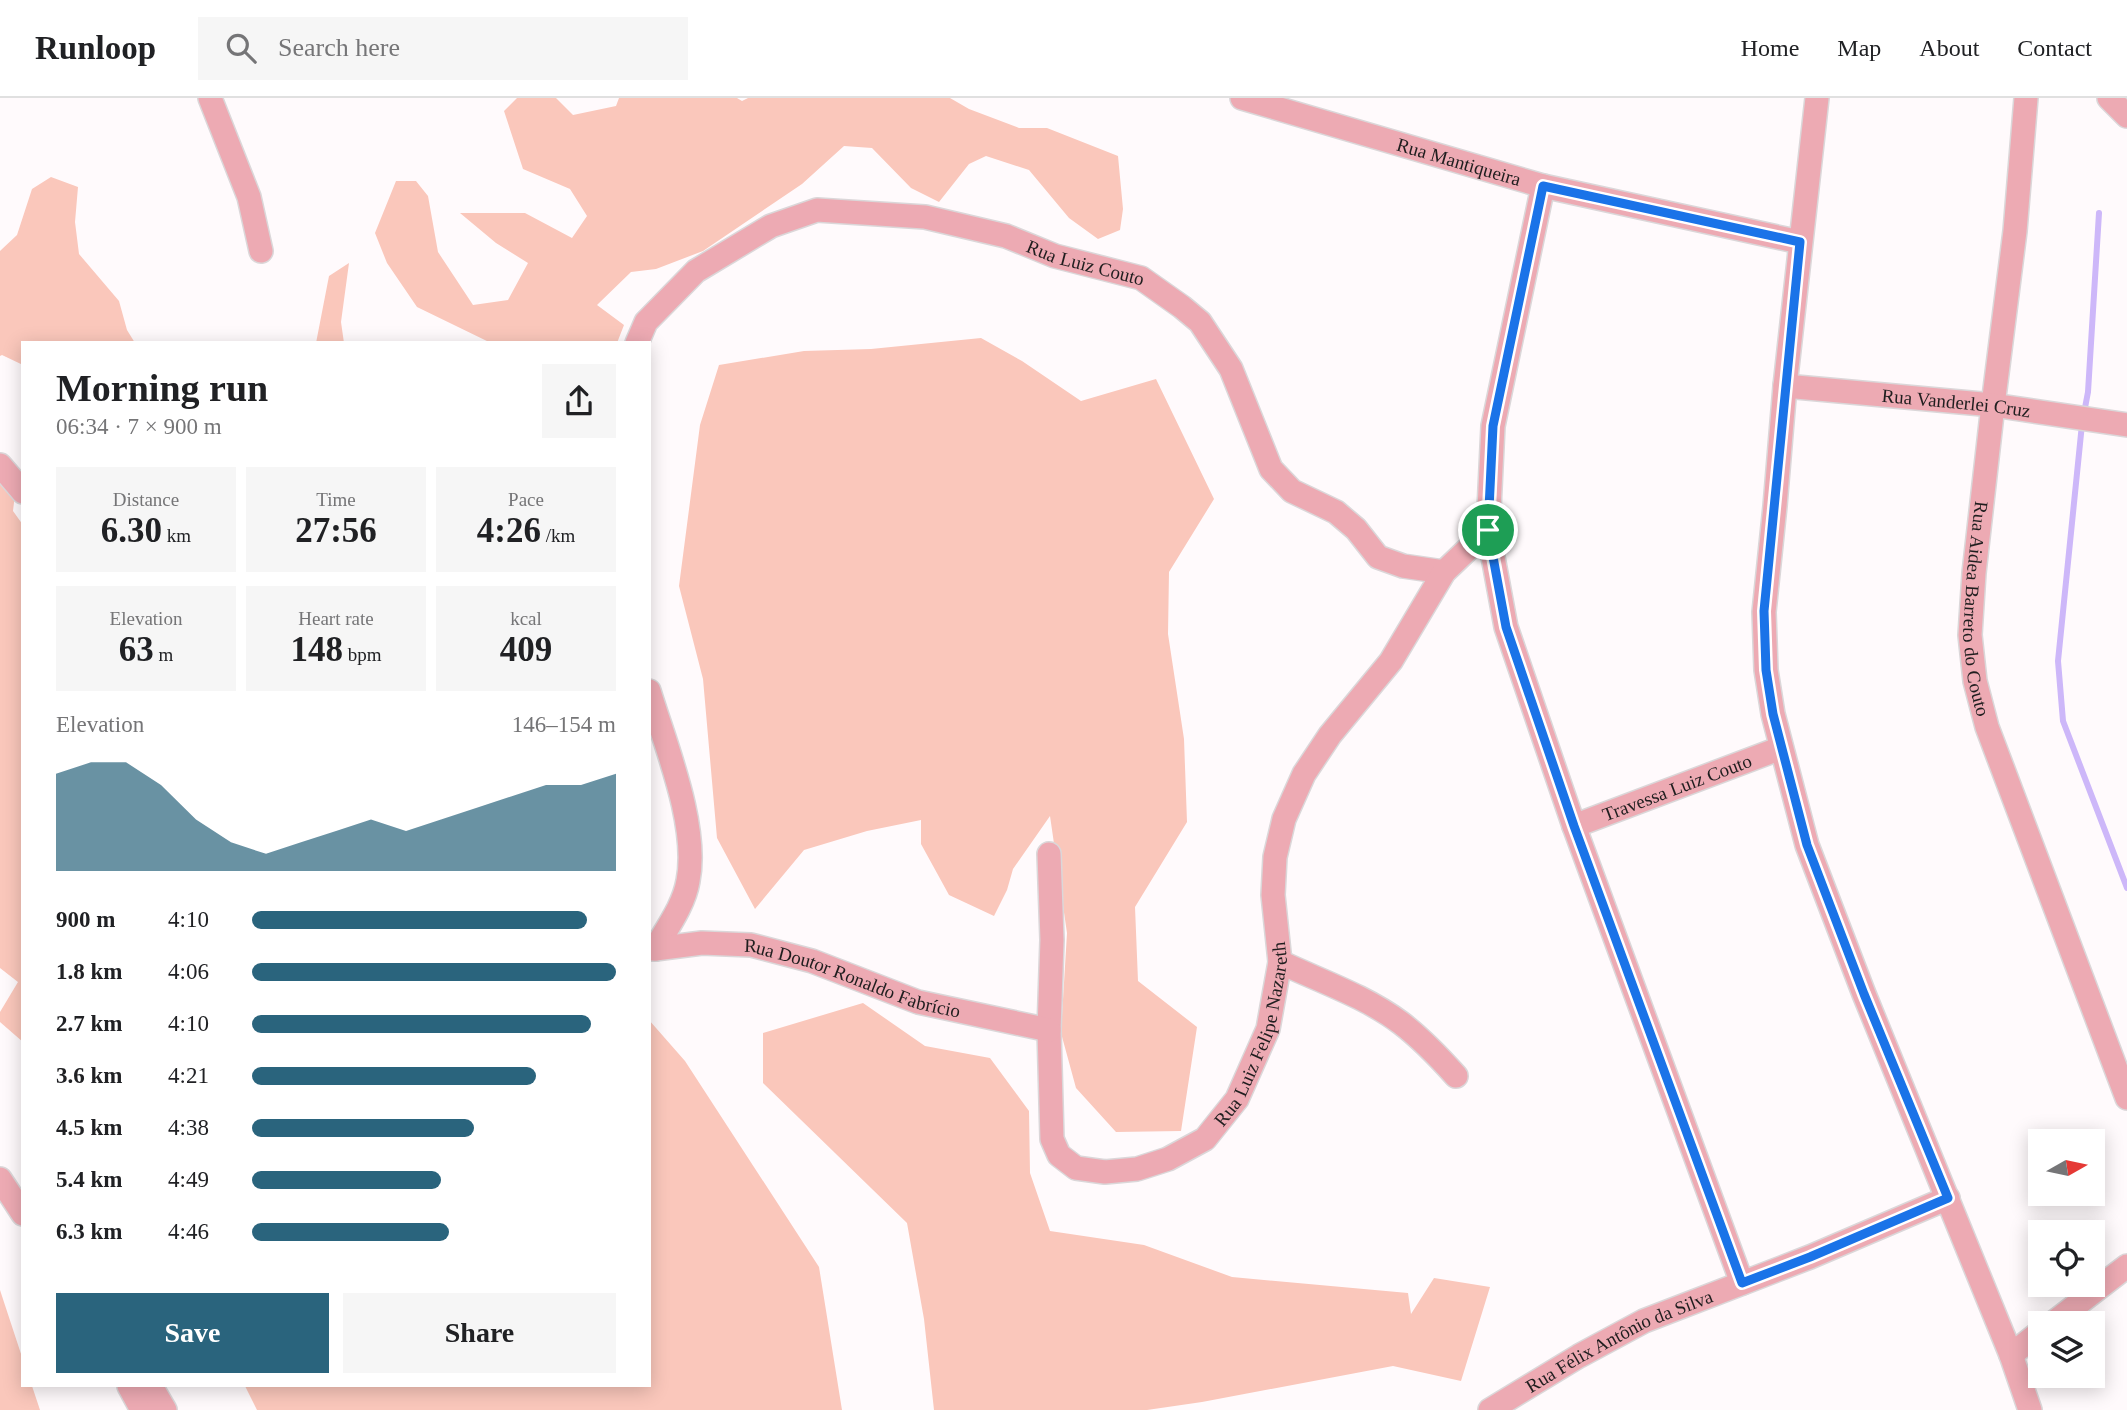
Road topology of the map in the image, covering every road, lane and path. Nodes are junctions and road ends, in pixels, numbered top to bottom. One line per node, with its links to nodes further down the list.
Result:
1 (210, 98): 9 (street)
2 (1242, 98): 7 (street, Rua Mantiqueira)
3 (1817, 98): 8 (street)
4 (2026, 98): 12 (street, Rua Aidea Barreto do Couto)
5 (2109, 98): 6 (street)
6 (2127, 116)
7 (1543, 186): 8 (street, Rua Mantiqueira); 16 (street)
8 (1800, 242): 11 (street)
9 (261, 251)
10 (638, 341): 17 (street, Rua Luiz Couto)
11 (1785, 386): 12 (street, Rua Vanderlei Cruz); 19 (street)
12 (1993, 405): 13 (street, Rua Vanderlei Cruz); 26 (street, Rua Aidea Barreto do Couto)
13 (2127, 425)
14 (0, 465): 15 (street)
15 (21, 490)
16 (1488, 530): 17 (street, Rua Luiz Felipe Nazareth); 20 (street)
17 (1444, 572): 23 (street, Rua Luiz Felipe Nazareth)
18 (651, 698): 22 (street)
19 (1781, 748): 20 (street, Travessa Luiz Couto); 30 (street)
20 (1574, 826): 33 (street)
21 (1049, 854): 24 (street, Rua Luiz Felipe Nazareth)
22 (652, 949): 24 (street, Rua Doutor Ronaldo Fabrício)
23 (1280, 962): 24 (street, Rua Luiz Felipe Nazareth); 25 (street)
24 (1049, 1030)
25 (1456, 1076)
26 (2127, 1098)
27 (0, 1166): 29 (street)
28 (0, 1179): 31 (street)
29 (21, 1185)
30 (1948, 1198): 33 (street, Rua Félix Antônio da Silva); 36 (street)
31 (21, 1211)
32 (2127, 1266): 34 (street)
33 (1742, 1283): 41 (street, Rua Félix Antônio da Silva)
34 (2069, 1311)
35 (2028, 1342): 36 (street)
36 (2011, 1355): 42 (street)
37 (130, 1387): 39 (street)
38 (152, 1387): 40 (street)
39 (142, 1410)
40 (165, 1410)
41 (1490, 1410)
42 (2030, 1410)

